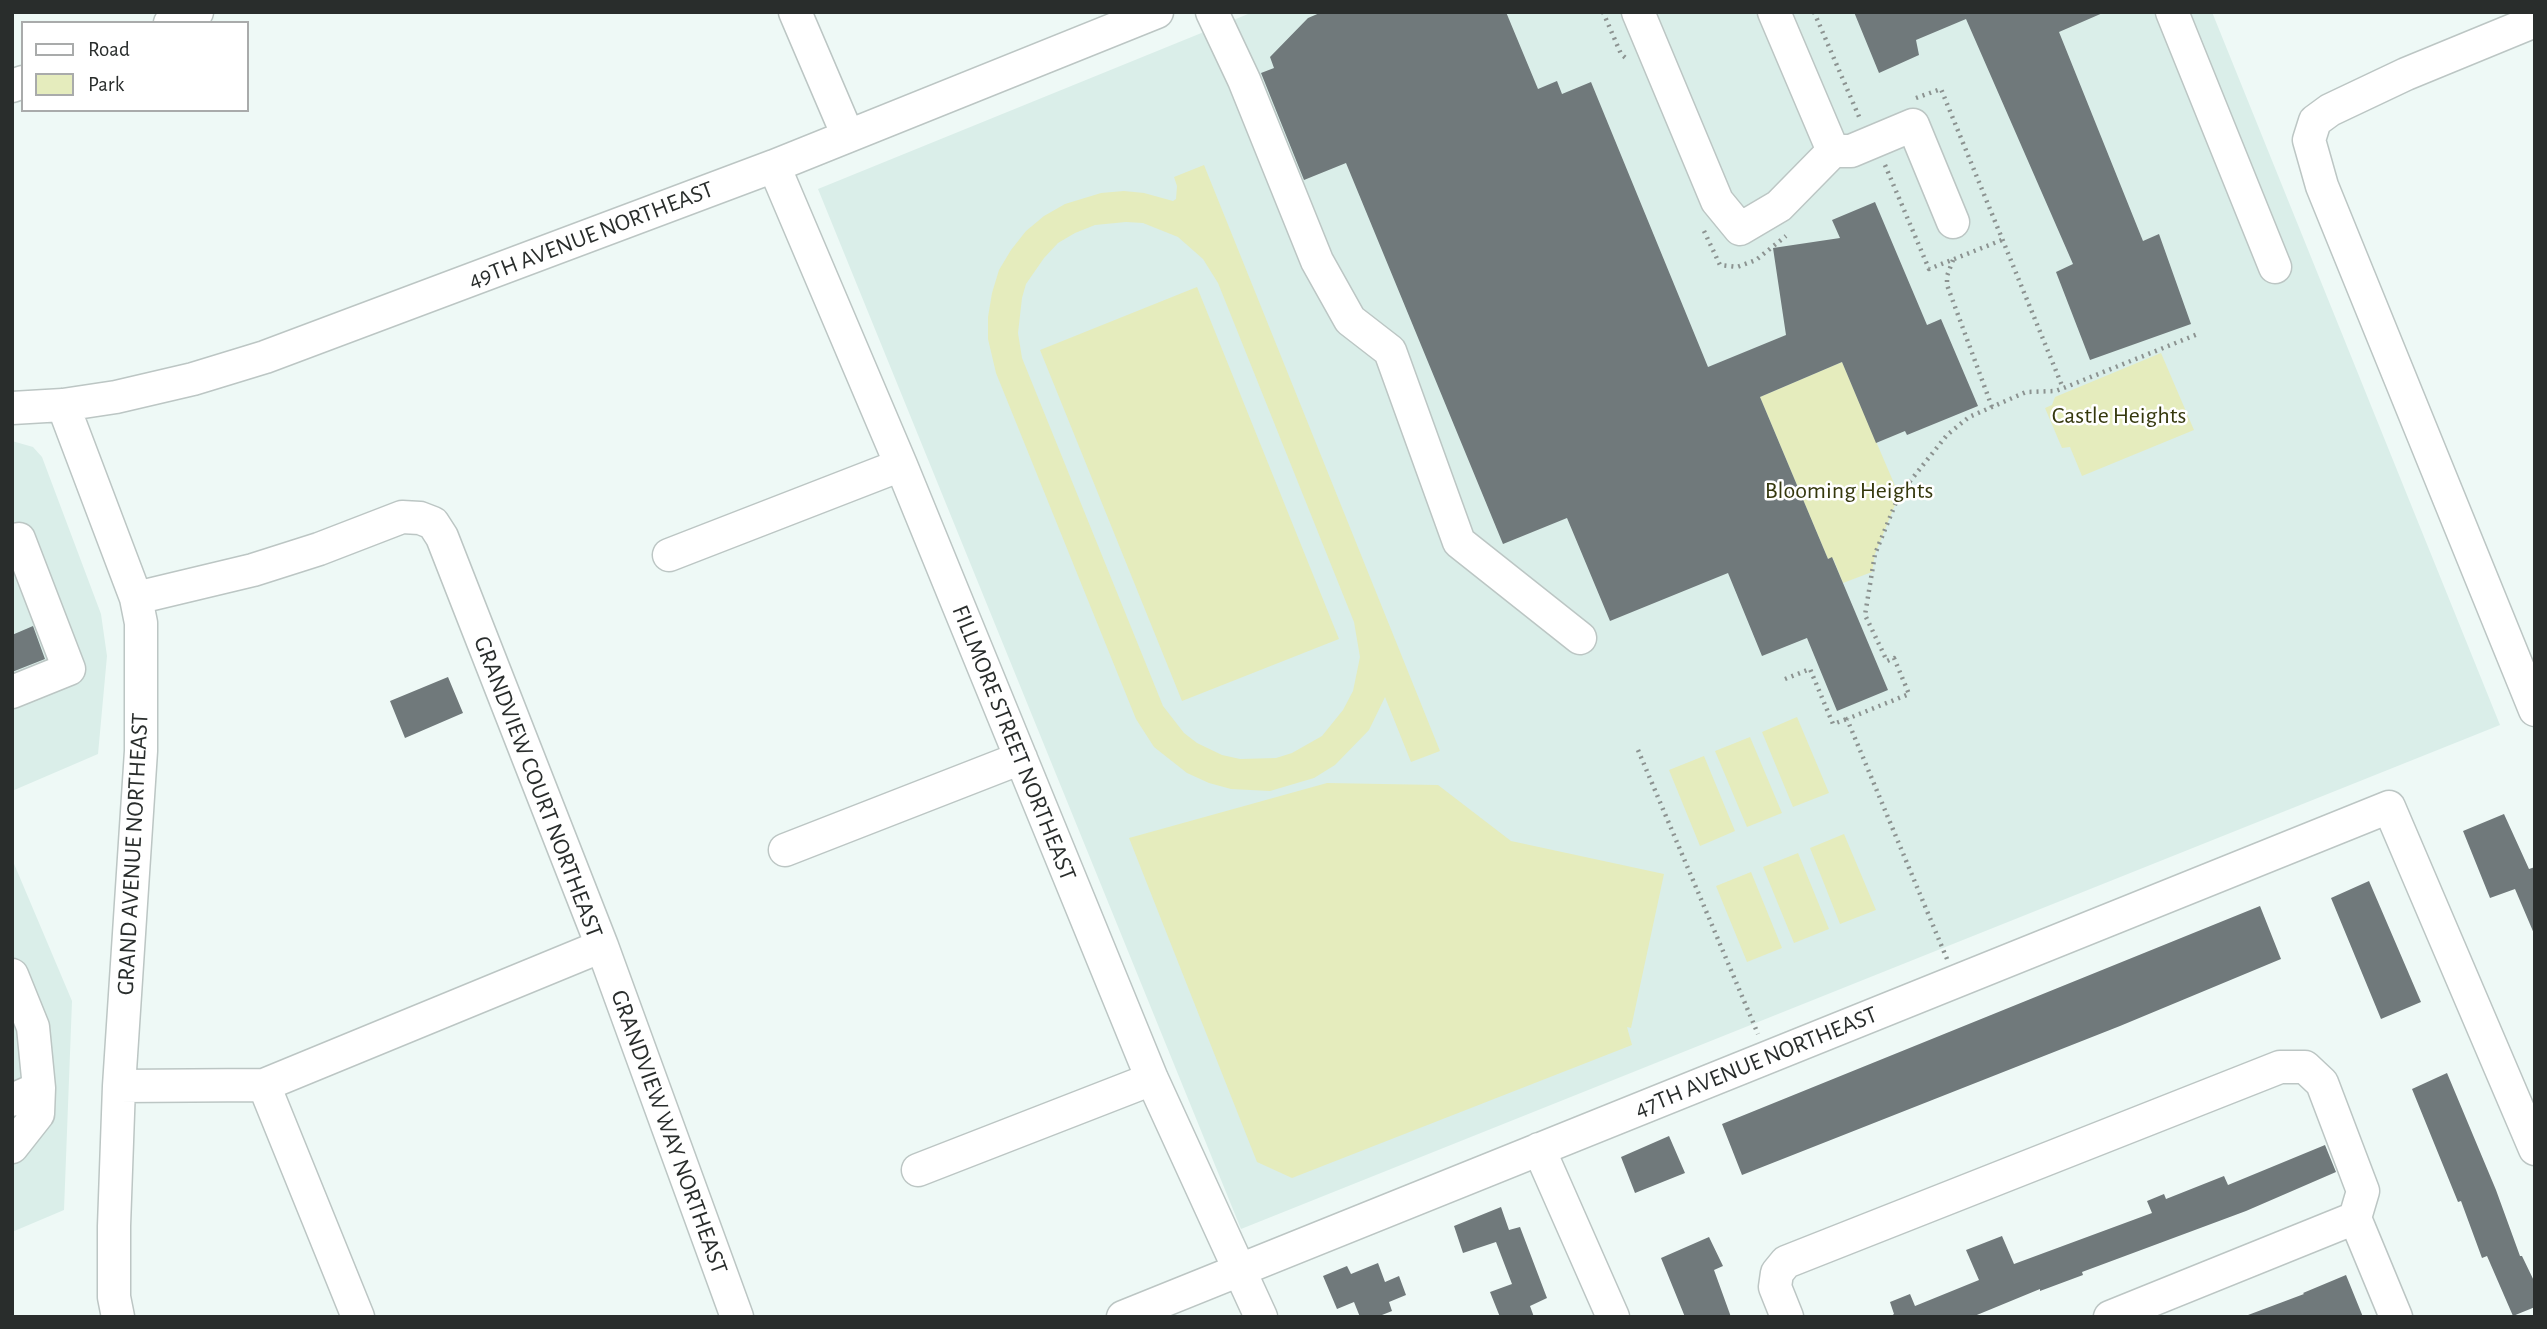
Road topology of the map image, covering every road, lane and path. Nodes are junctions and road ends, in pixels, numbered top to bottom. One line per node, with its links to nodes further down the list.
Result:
1 (197, 12): 8 (street)
2 (795, 12): 10 (street)
3 (1157, 12): 10 (street, 49TH AVENUE NORTHEAST)
4 (1212, 12): 26 (street)
5 (1638, 12): 11 (street)
6 (1774, 12): 11 (street)
7 (2172, 12): 17 (street)
8 (175, 21)
9 (2535, 22): 29 (street)
10 (848, 136): 13 (street, 49TH AVENUE NORTHEAST)
11 (1833, 151): 14 (street)
12 (1883, 162): 16 (path)
13 (774, 166): 19 (street, 49TH AVENUE NORTHEAST); 22 (street, FILLMORE STREET NORTHEAST)
14 (1953, 222)
15 (2002, 240): 16 (path)
16 (1953, 260): 20 (path)
17 (2275, 267)
18 (2198, 334): 20 (path)
19 (62, 405): 21 (street, 49TH AVENUE NORTHEAST); 25 (street, GRAND AVENUE NORTHEAST)
20 (1992, 407): 30 (path)
21 (12, 408)
22 (901, 465): 24 (street); 32 (street, FILLMORE STREET NORTHEAST)
23 (12, 541): 28 (street)
24 (670, 555)
25 (136, 598): 34 (street, GRANDVIEW COURT NORTHEAST); 40 (street, GRAND AVENUE NORTHEAST)
26 (1580, 638)
27 (1786, 679): 30 (path)
28 (12, 692)
29 (2535, 710)
30 (1847, 719): 36 (path)
31 (1638, 750): 38 (path)
32 (1021, 758): 33 (street); 39 (street, FILLMORE STREET NORTHEAST)
33 (785, 850)
34 (602, 946): 41 (street, GRANDVIEW COURT NORTHEAST); 51 (street, GRANDVIEW WAY NORTHEAST)
35 (12, 975): 37 (street)
36 (1957, 981): 38 (street, 47TH AVENUE NORTHEAST); 45 (street, 47TH AVENUE NORTHEAST)
37 (23, 1031): 42 (street)
38 (1768, 1057): 44 (street, 47TH AVENUE NORTHEAST)
39 (1152, 1079): 46 (street); 48 (street, FILLMORE STREET NORTHEAST)
40 (119, 1086): 41 (street, GRANDVIEW COURT NORTHEAST); 49 (street, GRAND AVENUE NORTHEAST)
41 (264, 1086): 50 (street)
42 (25, 1094): 43 (street)
43 (12, 1147)
44 (1539, 1149): 48 (street, 47TH AVENUE NORTHEAST); 54 (street)
45 (2535, 1149)
46 (918, 1170)
47 (2355, 1218): 55 (street); 56 (street); 57 (street)
48 (1241, 1269): 52 (street, 47TH AVENUE NORTHEAST); 53 (street, FILLMORE STREET NORTHEAST)
49 (118, 1317)
50 (358, 1317)
51 (737, 1317)
52 (1124, 1317)
53 (1261, 1317)
54 (1613, 1317)
55 (1787, 1317)
56 (2110, 1317)
57 (2396, 1317)

